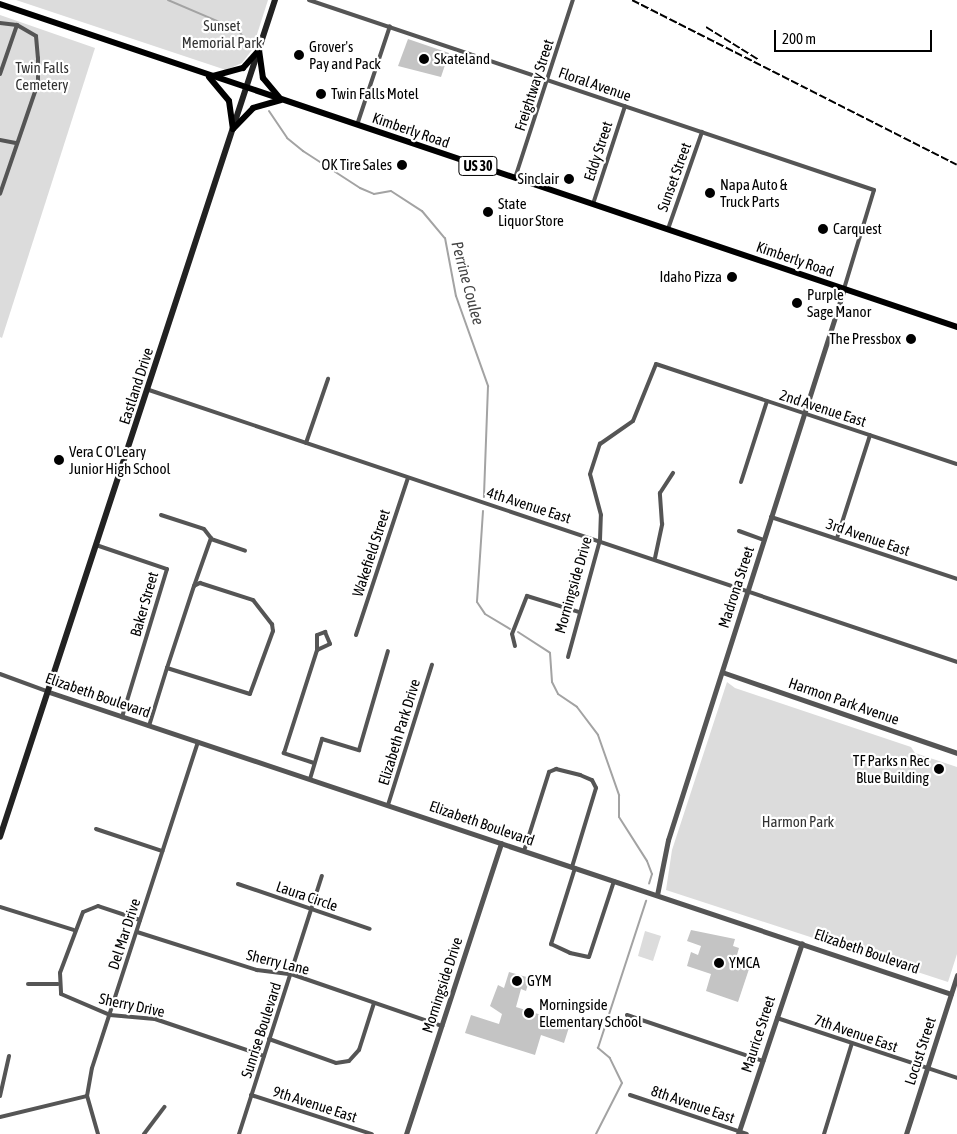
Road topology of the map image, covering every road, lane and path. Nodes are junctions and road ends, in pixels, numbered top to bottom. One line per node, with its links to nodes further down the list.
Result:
1 (275, 0): 8 (main road, Eastland Drive)
2 (309, 0): 7 (street, Floral Avenue)
3 (573, 0): 11 (street, Freightway Street)
4 (0, 4): 10 (main road, Kimberly Road / US 30)
5 (0, 23): 6 (street)
6 (17, 25): 9 (street); 19 (street)
7 (390, 26): 11 (street, Floral Avenue); 15 (street)
8 (260, 50): 10 (main road); 12 (main road, Eastland Drive); 13 (main road)
9 (0, 74)
10 (208, 76): 12 (main road, Kimberly Road / US 30); 16 (main road)
11 (547, 80): 14 (street, Floral Avenue); 20 (street, Freightway Street)
12 (246, 88): 13 (main road, Kimberly Road / US 30); 16 (main road, Eastland Drive)
13 (283, 100): 15 (main road, Kimberly Road / US 30); 16 (main road)
14 (625, 106): 17 (street, Floral Avenue); 22 (street, Eddy Street)
15 (357, 125): 20 (main road, Kimberly Road / US 30)
16 (233, 129): 28 (main road, Eastland Drive)
17 (702, 132): 23 (street, Sunset Street); 24 (street, Floral Avenue)
18 (0, 140): 19 (street)
19 (16, 143): 21 (street)
20 (515, 178): 22 (main road, Kimberly Road / US 30)
21 (0, 194)
22 (593, 204): 23 (main road, Kimberly Road / US 30)
23 (668, 229): 24 (main road, Kimberly Road / US 30)
24 (844, 289): 25 (main road, Kimberly Road / US 30); 30 (street, Madrona Street)
25 (957, 327)
26 (682, 371): 29 (street, 2nd Avenue East); 42 (street, Morningside Drive)
27 (328, 379): 32 (street)
28 (149, 390): 32 (street, 4th Avenue East); 44 (main road, Eastland Drive)
29 (767, 401): 30 (street, 2nd Avenue East); 36 (street)
30 (805, 414): 31 (street, 2nd Avenue East); 38 (street, Madrona Street)
31 (870, 435): 33 (street, 2nd Avenue East); 40 (street)
32 (306, 443): 35 (street, 4th Avenue East)
33 (957, 464)
34 (673, 473): 46 (street)
35 (408, 478): 42 (street, 4th Avenue East); 52 (street, Wakefield Street)
36 (741, 482)
37 (161, 515): 41 (street)
38 (771, 517): 40 (street, 3rd Avenue East); 43 (street, Madrona Street)
39 (739, 531): 43 (street)
40 (837, 538): 48 (street, 3rd Avenue East)
41 (211, 539): 45 (street); 49 (street)
42 (600, 540): 46 (street, 4th Avenue East); 51 (street, Morningside Drive)
43 (764, 540): 50 (street, Madrona Street)
44 (96, 544): 62 (main road, Eastland Drive); 63 (street, Baker Street)
45 (245, 551)
46 (655, 558): 50 (street, 4th Avenue East)
47 (957, 571): 48 (street)
48 (956, 579)
49 (194, 586): 59 (street); 59 (street)
50 (748, 591): 57 (street, 4th Avenue East); 60 (street, Madrona Street)
51 (579, 612): 53 (street); 56 (street, Morningside Drive)
52 (356, 635)
53 (515, 646)
54 (317, 650): 54 (street); 67 (street)
55 (388, 651): 67 (street)
56 (568, 657)
57 (957, 662)
58 (432, 665): 69 (street, Elizabeth Park Drive)
59 (167, 668): 64 (street)
60 (722, 672): 66 (street, Harmon Park Avenue); 79 (street, Madrona Street)
61 (0, 674): 62 (street, Elizabeth Boulevard)
62 (49, 692): 63 (street, Elizabeth Boulevard); 71 (main road, Eastland Drive)
63 (122, 717): 64 (street, Elizabeth Boulevard)
64 (149, 726): 65 (street, Elizabeth Boulevard)
65 (198, 742): 68 (street, Elizabeth Boulevard); 73 (street, Del Mar Drive)
66 (957, 753)
67 (314, 763): 68 (street)
68 (310, 779): 69 (street, Elizabeth Boulevard)
69 (388, 805): 72 (street, Elizabeth Boulevard)
70 (96, 829): 73 (street)
71 (0, 837)
72 (501, 843): 74 (street, Elizabeth Boulevard); 96 (street, Morningside Drive)
73 (162, 851): 82 (street, Del Mar Drive)
74 (524, 851): 75 (street, Elizabeth Boulevard); 75 (street)
75 (574, 867): 77 (street, Elizabeth Boulevard); 77 (street)
76 (322, 876): 81 (street, Sunrise Boulevard)
77 (614, 881): 79 (street, Elizabeth Boulevard)
78 (238, 884): 81 (street, Laura Circle)
79 (657, 895): 86 (street, Elizabeth Boulevard)
80 (0, 907): 84 (street)
81 (311, 909): 83 (street, Laura Circle); 87 (street, Sunrise Boulevard)
82 (140, 920): 84 (street); 85 (street, Del Mar Drive)
83 (370, 929)
84 (74, 930): 90 (street)
85 (137, 932): 87 (street, Sherry Lane); 93 (street, Del Mar Drive)
86 (802, 943): 91 (street, Elizabeth Boulevard); 95 (street, Maurice Street)
87 (291, 974): 92 (street, Sherry Lane); 97 (street, Sunrise Boulevard)
88 (957, 976): 91 (street, Locust Street)
89 (28, 984): 90 (street)
90 (58, 984): 93 (street, Sherry Drive)
91 (954, 995): 102 (street, Locust Street)
92 (374, 1003): 96 (street, Sherry Lane); 97 (street)
93 (110, 1015): 100 (street, Sherry Drive); 107 (street, Del Mar Drive)
94 (627, 1015): 101 (street)
95 (777, 1018): 98 (street, 7th Avenue East); 101 (street, Maurice Street)
96 (442, 1026): 115 (street, Morningside Drive)
97 (269, 1039): 100 (street, Sunrise Boulevard)
98 (852, 1043): 102 (street, 7th Avenue East); 117 (street)
99 (9, 1056): 106 (street)
100 (264, 1056): 104 (street, Sunrise Boulevard)
101 (763, 1061): 110 (street, Maurice Street)
102 (928, 1068): 103 (street, 7th Avenue East); 118 (street, Locust Street)
103 (957, 1078)
104 (251, 1095): 113 (street, Sunrise Boulevard); 114 (street, 9th Avenue East)
105 (630, 1095): 110 (street, 8th Avenue East)
106 (0, 1096)
107 (87, 1096): 109 (street); 111 (street)
108 (164, 1107): 112 (street)
109 (0, 1116)
110 (739, 1133): 116 (street, 8th Avenue East)
111 (98, 1134)
112 (144, 1134)
113 (239, 1134)
114 (372, 1134)
115 (406, 1134)
116 (747, 1134)
117 (824, 1134)
118 (906, 1134)

